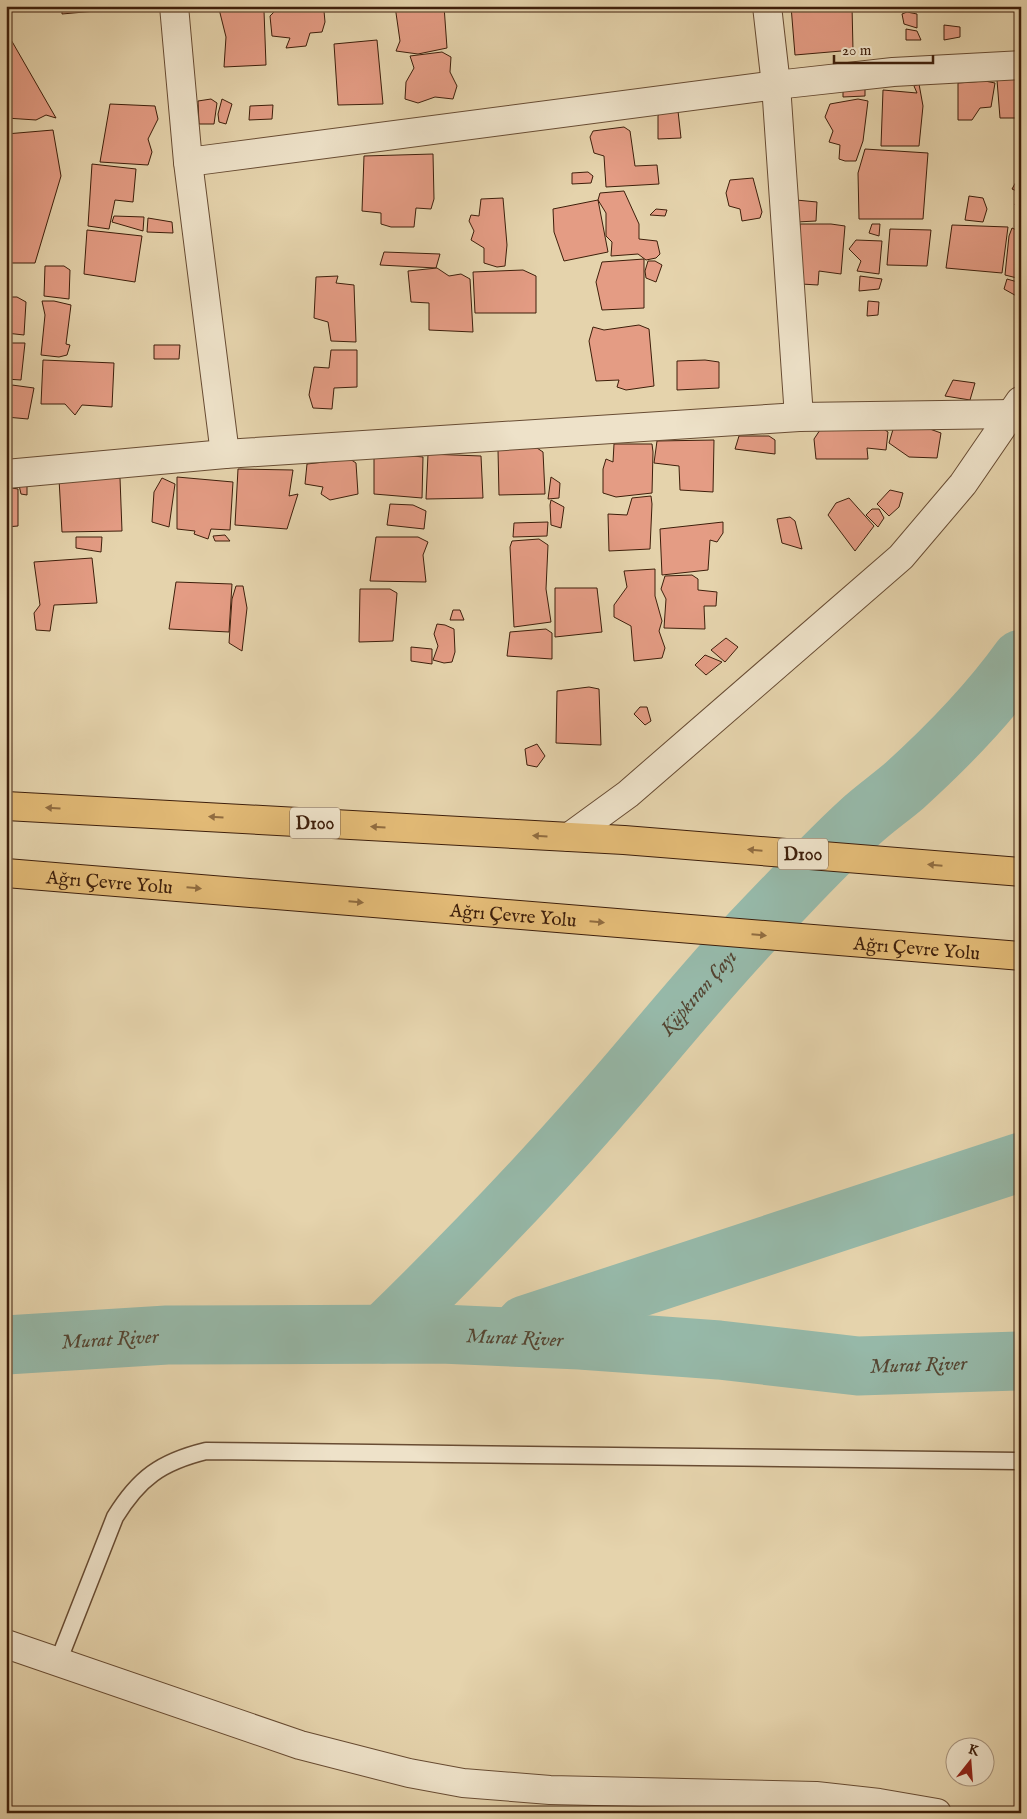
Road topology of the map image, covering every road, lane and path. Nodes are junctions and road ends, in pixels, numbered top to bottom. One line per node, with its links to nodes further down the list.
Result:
1 (174, 6): 5 (street)
2 (767, 6): 4 (street)
3 (1021, 65): 4 (street)
4 (776, 85): 5 (street); 7 (street)
5 (188, 162): 8 (street)
6 (1017, 407): 7 (street); 11 (street)
7 (799, 417): 8 (street)
8 (225, 454): 9 (street)
9 (6, 474)
10 (6, 806): 11 (highway, D100, one-way to 10)
11 (569, 837): 12 (highway, D100, one-way to 11)
12 (1021, 872)
13 (6, 873): 14 (highway, Ağrı Çevre Yolu, one-way to 14)
14 (1021, 956)
15 (1021, 1461): 17 (lane)
16 (6, 1644): 17 (street)
17 (58, 1662): 18 (street)
18 (937, 1813)

